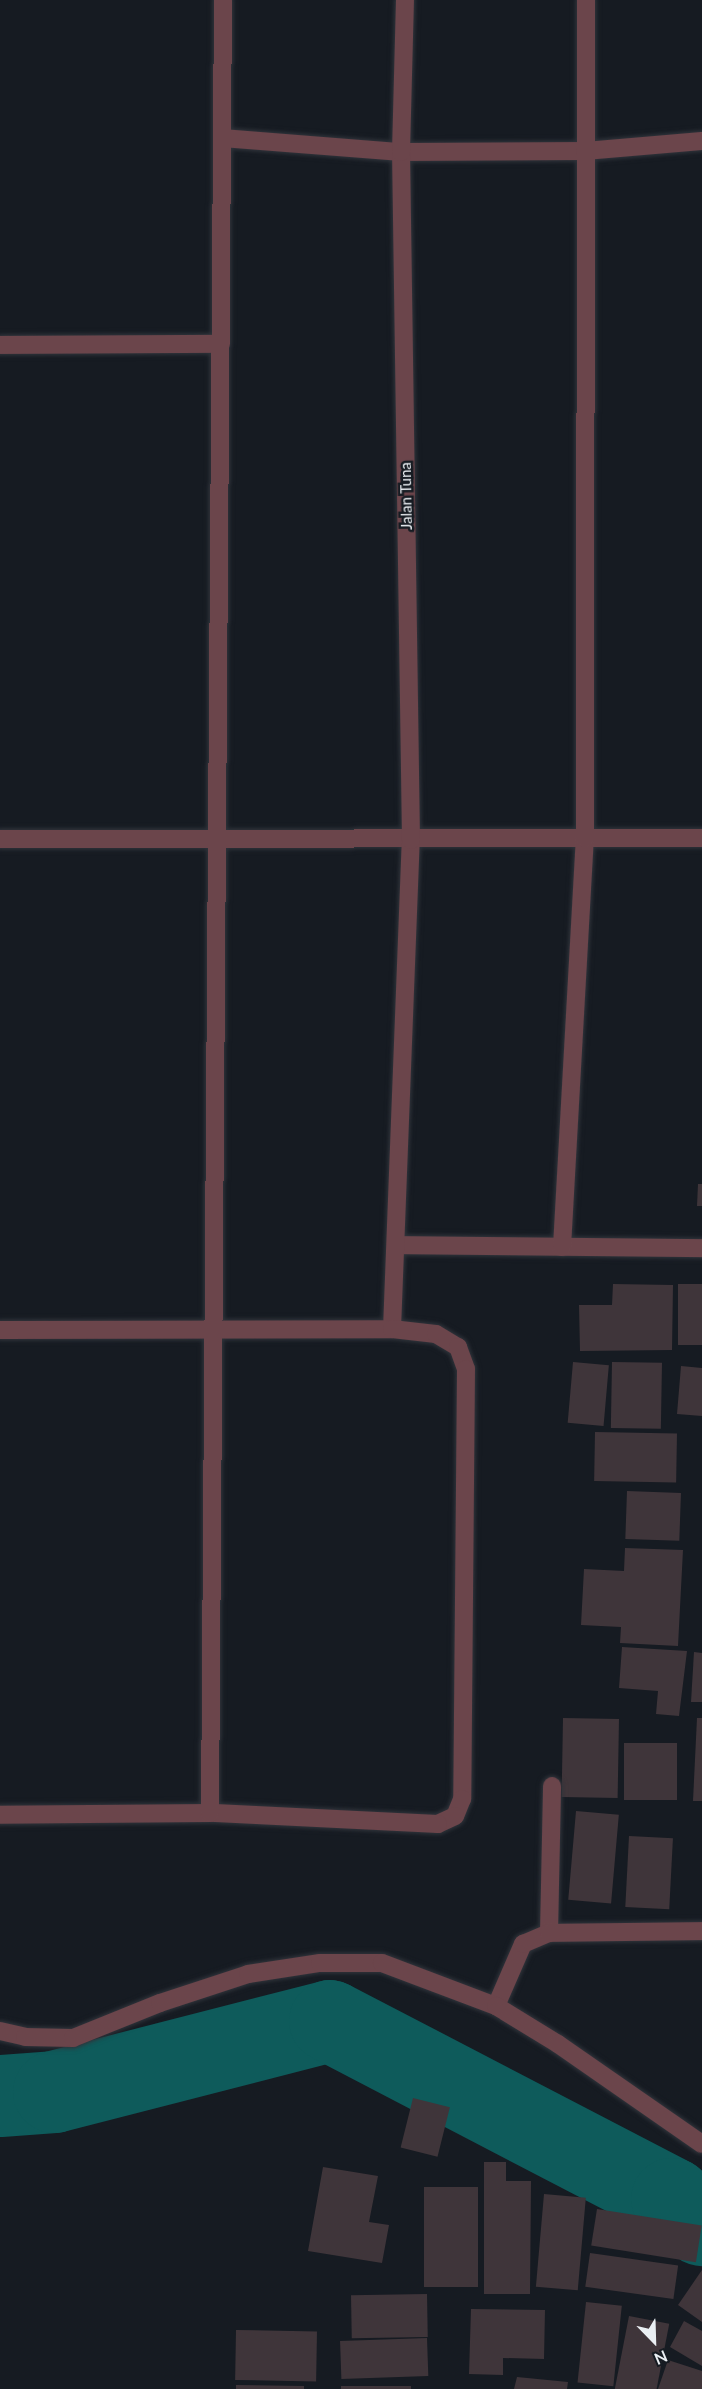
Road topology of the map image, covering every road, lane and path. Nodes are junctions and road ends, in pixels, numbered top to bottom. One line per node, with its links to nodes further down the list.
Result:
1 (223, 0): 4 (street)
2 (405, 0): 7 (street, Jalan Tuna)
3 (586, 0): 6 (street)
4 (222, 138): 7 (street); 8 (street)
5 (702, 141): 6 (street)
6 (585, 151): 7 (street); 10 (street)
7 (401, 152): 14 (street, Jalan Tuna)
8 (221, 344): 9 (street); 13 (street)
9 (0, 345)
10 (585, 838): 11 (street); 14 (street); 16 (street)
11 (702, 838)
12 (0, 839): 13 (street)
13 (219, 840): 14 (street); 20 (street)
14 (411, 840): 15 (street, Jalan Tuna)
15 (396, 1245): 16 (street); 18 (street, Jalan Tuna)
16 (562, 1247): 17 (street)
17 (702, 1248)
18 (392, 1329): 20 (street); 22 (street)
19 (0, 1330): 20 (street)
20 (212, 1330): 22 (street)
21 (552, 1786): 25 (street)
22 (210, 1813): 23 (street)
23 (0, 1815)
24 (702, 1931): 25 (street)
25 (549, 1933): 26 (street)
26 (496, 2007): 27 (street); 28 (street)
27 (0, 2031)
28 (702, 2144)

